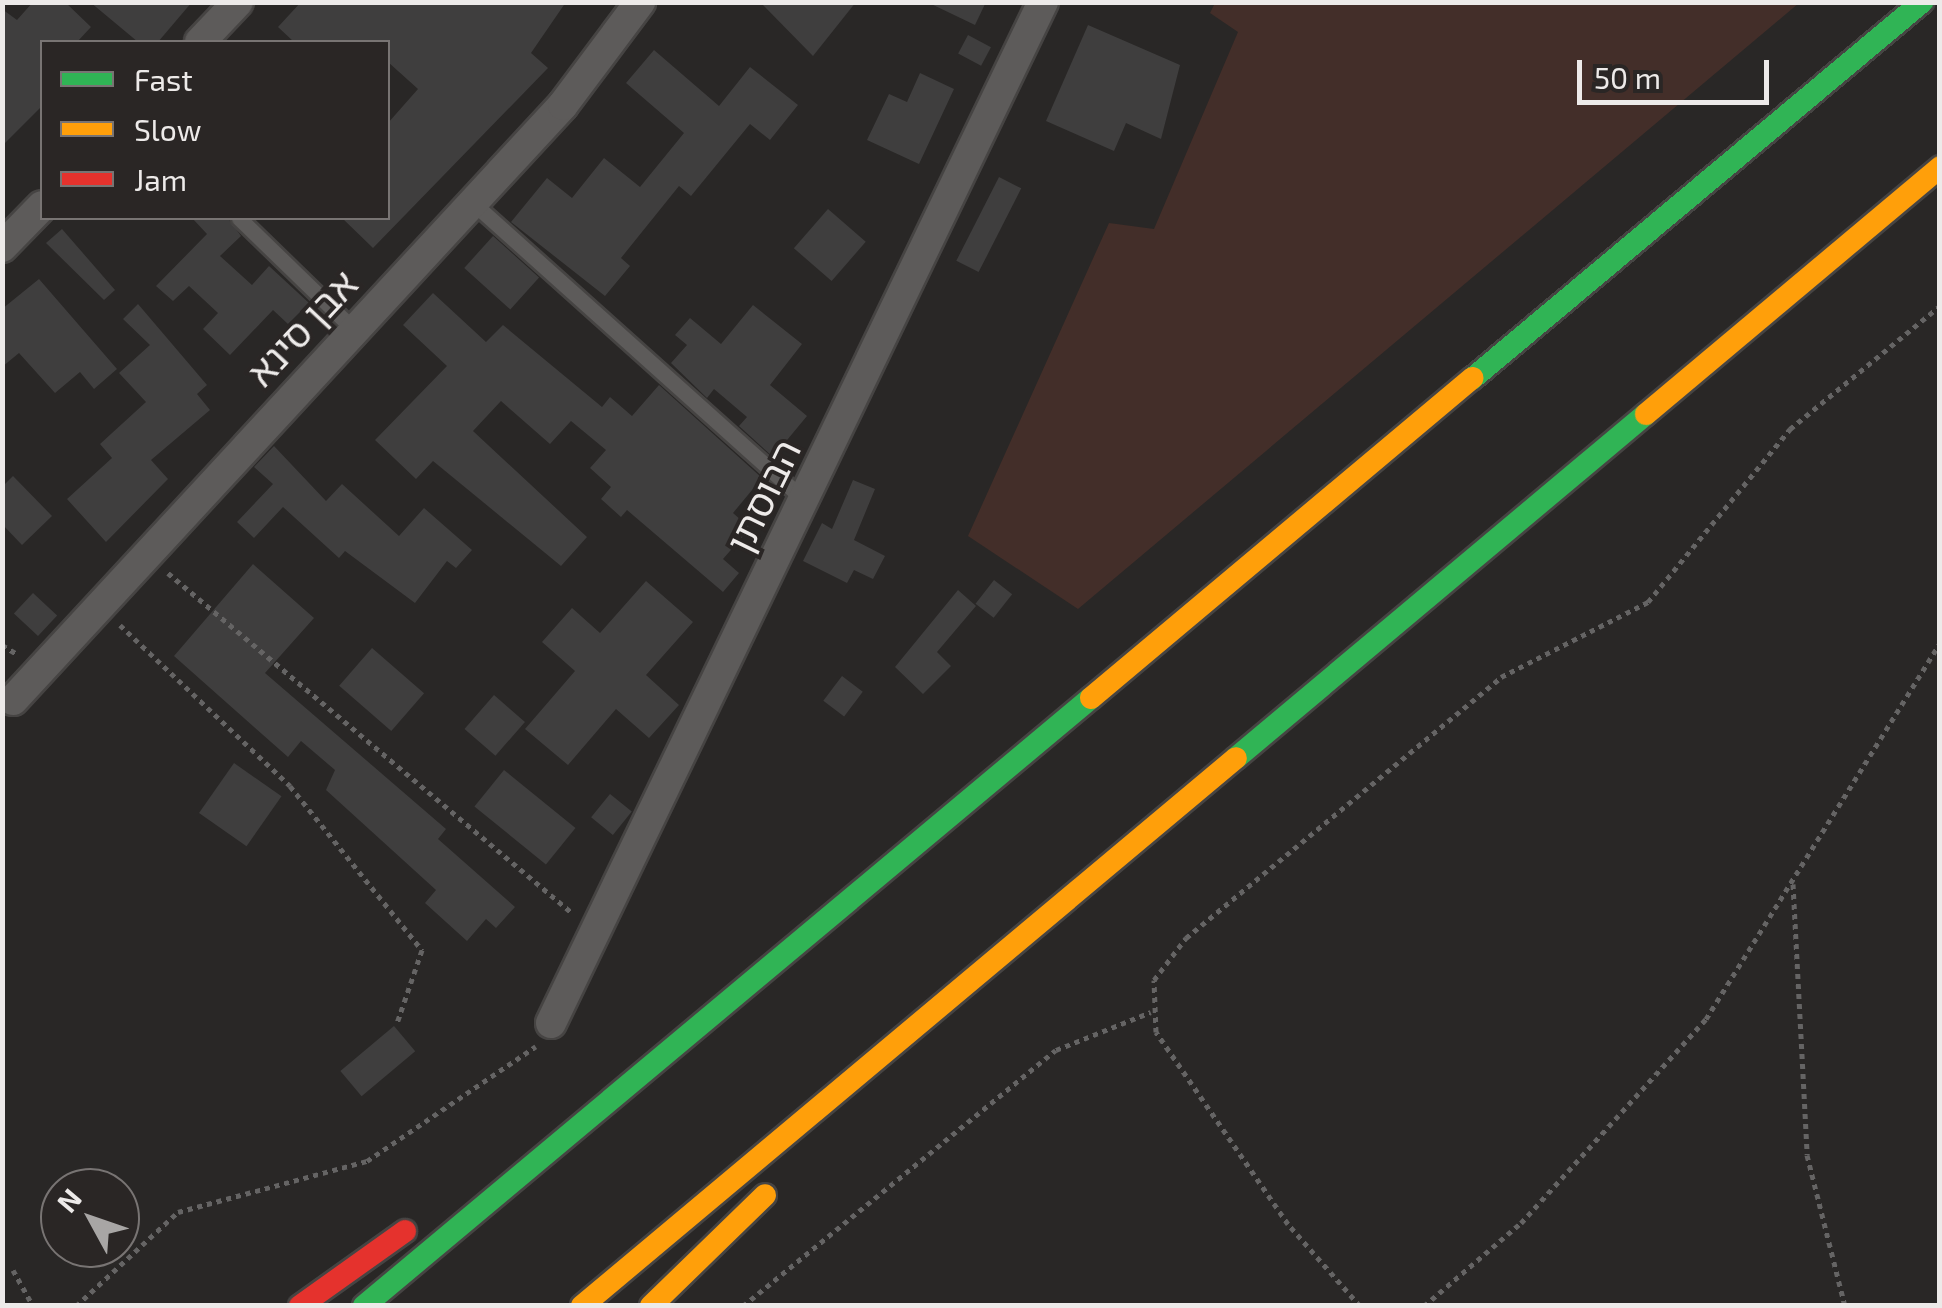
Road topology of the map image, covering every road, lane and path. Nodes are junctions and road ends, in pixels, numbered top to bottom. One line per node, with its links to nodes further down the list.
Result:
1 (238, 2): 5 (street)
2 (640, 2): 7 (street, אבן סינא)
3 (1044, 2): 13 (street, הבוסתן)
4 (1922, 2): 18 (highway)
5 (202, 40)
6 (1940, 167): 20 (highway)
7 (472, 202): 12 (street, אבן סינא); 13 (lane)
8 (40, 208): 10 (street)
9 (242, 220): 12 (lane)
10 (2, 247)
11 (1940, 306): 22 (path)
12 (354, 330): 14 (street, אבן סינא)
13 (805, 501): 21 (street, הבוסתן)
14 (147, 554): 15 (street, אבן סינא); 21 (path)
15 (100, 606): 17 (street, אבן סינא); 23 (path)
16 (1940, 643): 19 (path)
17 (12, 700)
18 (1075, 714): 27 (highway); 33 (highway)
19 (1792, 880): 38 (path); 39 (path)
20 (1054, 914): 25 (highway); 34 (highway)
21 (597, 931): 24 (street, הבוסתן)
22 (1151, 1012): 36 (path); 37 (path)
23 (397, 1023)
24 (551, 1023): 31 (path)
25 (818, 1144)
26 (790, 1171): 35 (highway)
27 (471, 1180)
28 (425, 1216): 32 (highway)
29 (13, 1270): 30 (path)
30 (33, 1306)
31 (76, 1306)
32 (300, 1306)
33 (364, 1306)
34 (582, 1306)
35 (651, 1306)
36 (742, 1306)
37 (1360, 1306)
38 (1424, 1306)
39 (1845, 1306)

